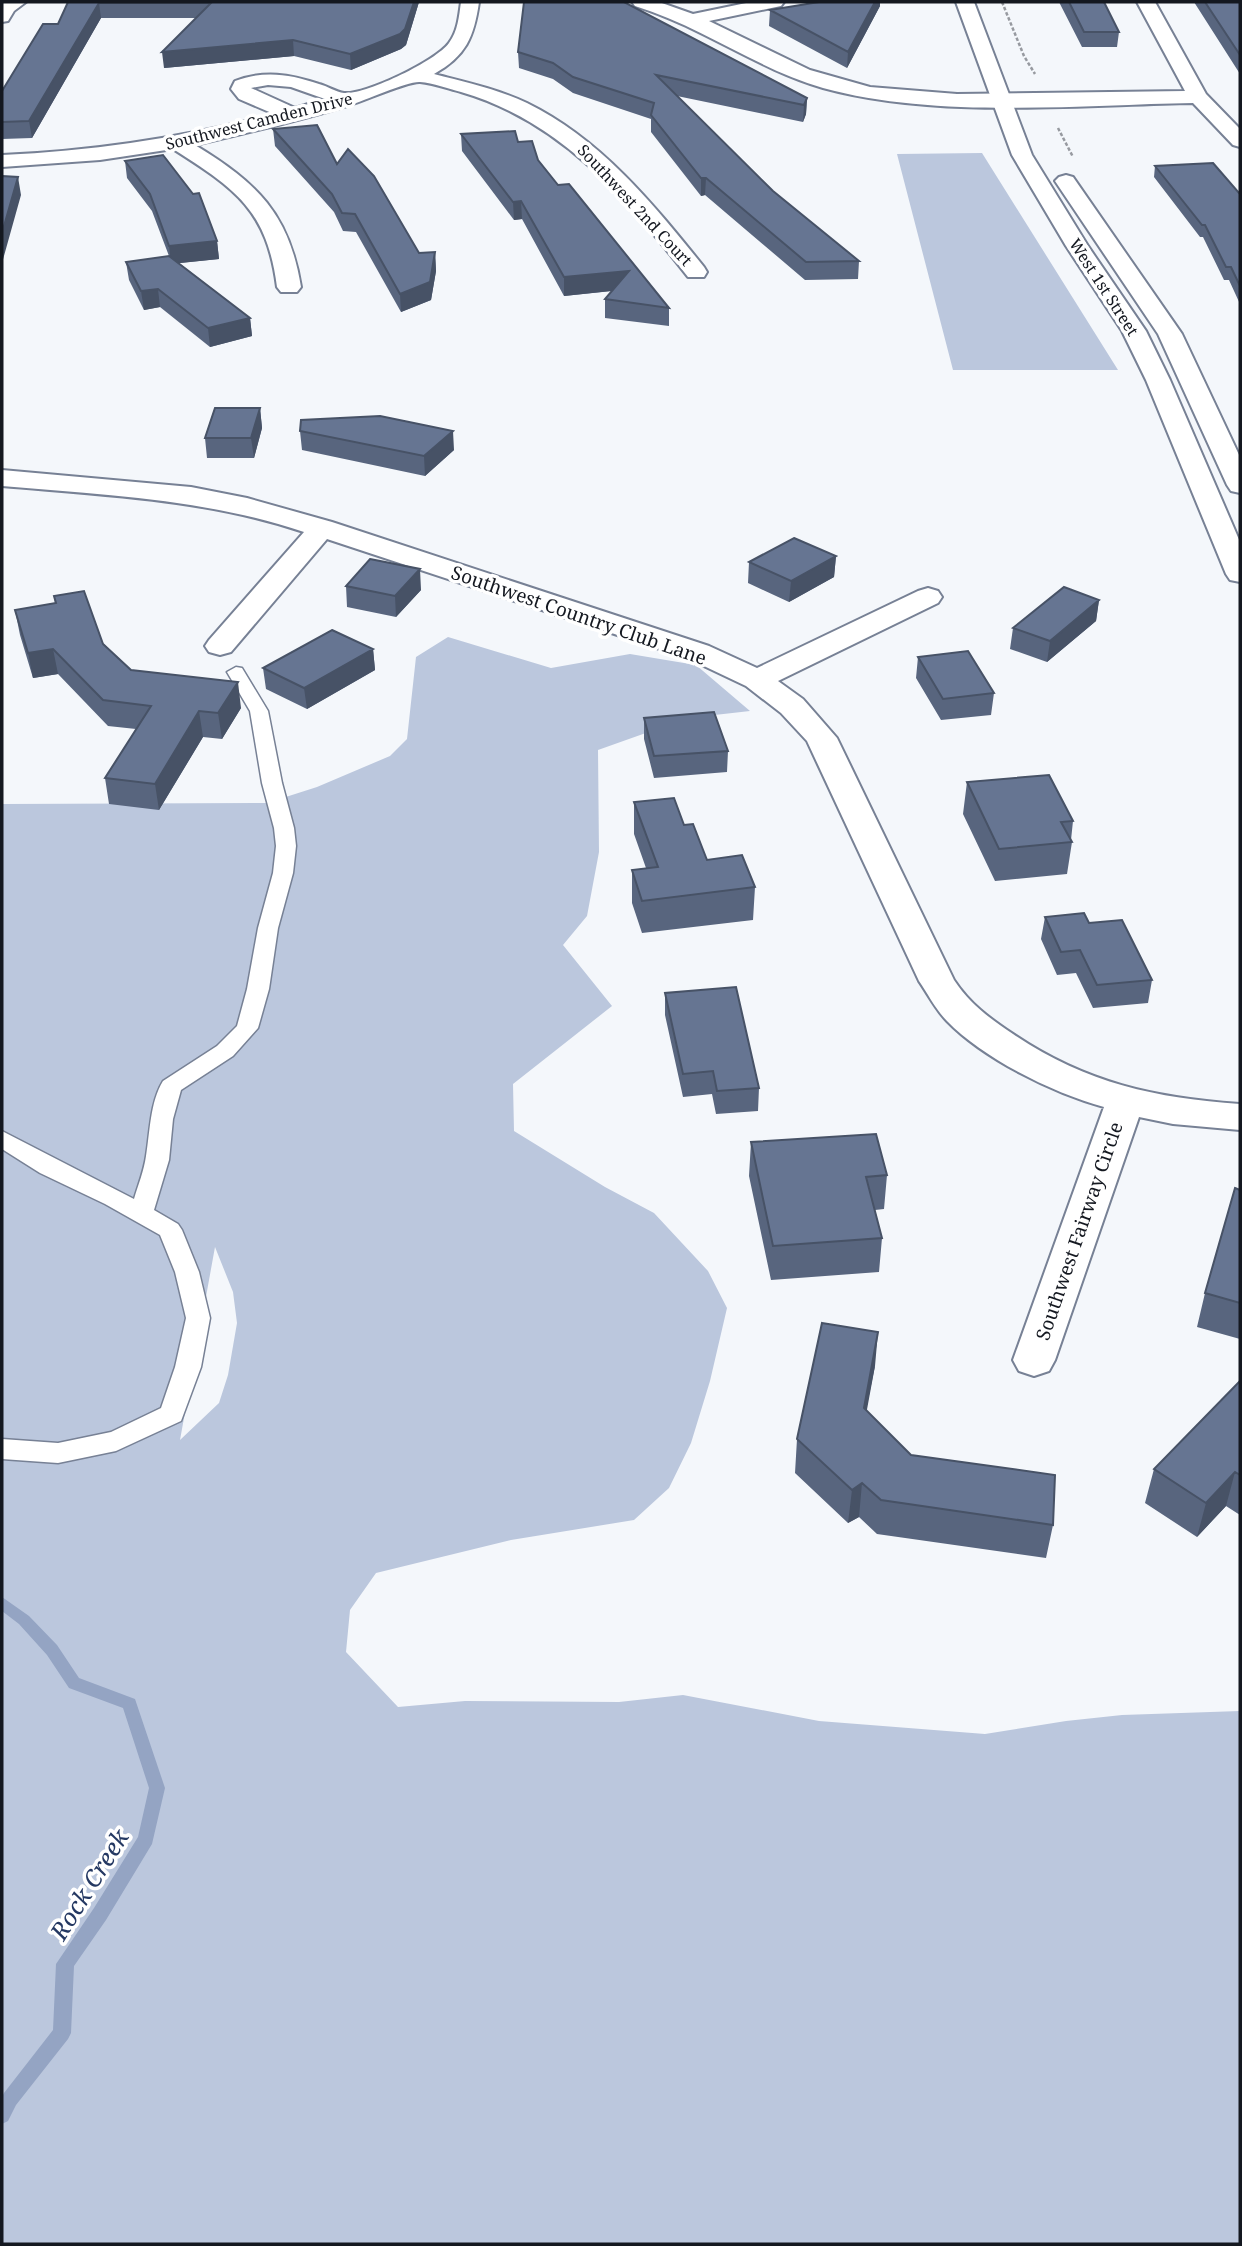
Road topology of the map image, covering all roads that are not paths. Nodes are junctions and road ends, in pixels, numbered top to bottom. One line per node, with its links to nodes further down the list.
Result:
1 (17, 2): 8 (street)
2 (470, 2): 9 (street, Southwest Camden Drive)
3 (775, 2): 7 (street)
4 (965, 2): 10 (street, West 1st Street)
5 (1146, 2): 11 (street)
6 (649, 4): 7 (street)
7 (686, 11): 10 (street)
8 (2, 17)
9 (419, 76): 12 (street, Southwest Camden Drive); 17 (street, Southwest 2nd Court)
10 (1020, 92): 11 (street); 20 (street, West 1st Street); 22 (street, West 1st Street)
11 (1198, 97): 14 (street)
12 (346, 100): 13 (street, Southwest Camden Drive); 13 (street)
13 (293, 114): 15 (street, Southwest Camden Drive)
14 (1240, 141)
15 (180, 144): 16 (street, Southwest Camden Drive); 18 (street)
16 (2, 161)
17 (696, 272)
18 (289, 287)
19 (2, 478): 21 (street, Southwest Country Club Lane)
20 (1240, 485)
21 (322, 528): 24 (street); 26 (street, Southwest Country Club Lane)
22 (1240, 574)
23 (928, 597): 26 (street)
24 (220, 646)
25 (236, 672): 30 (lane)
26 (757, 680): 27 (street, Southwest Country Club Lane)
27 (1125, 1101): 28 (street, Southwest Country Club Lane); 31 (street, Southwest Fairway Circle)
28 (1240, 1117)
29 (2, 1139): 30 (lane)
30 (141, 1214): 32 (lane)
31 (1034, 1360)
32 (2, 1449)

